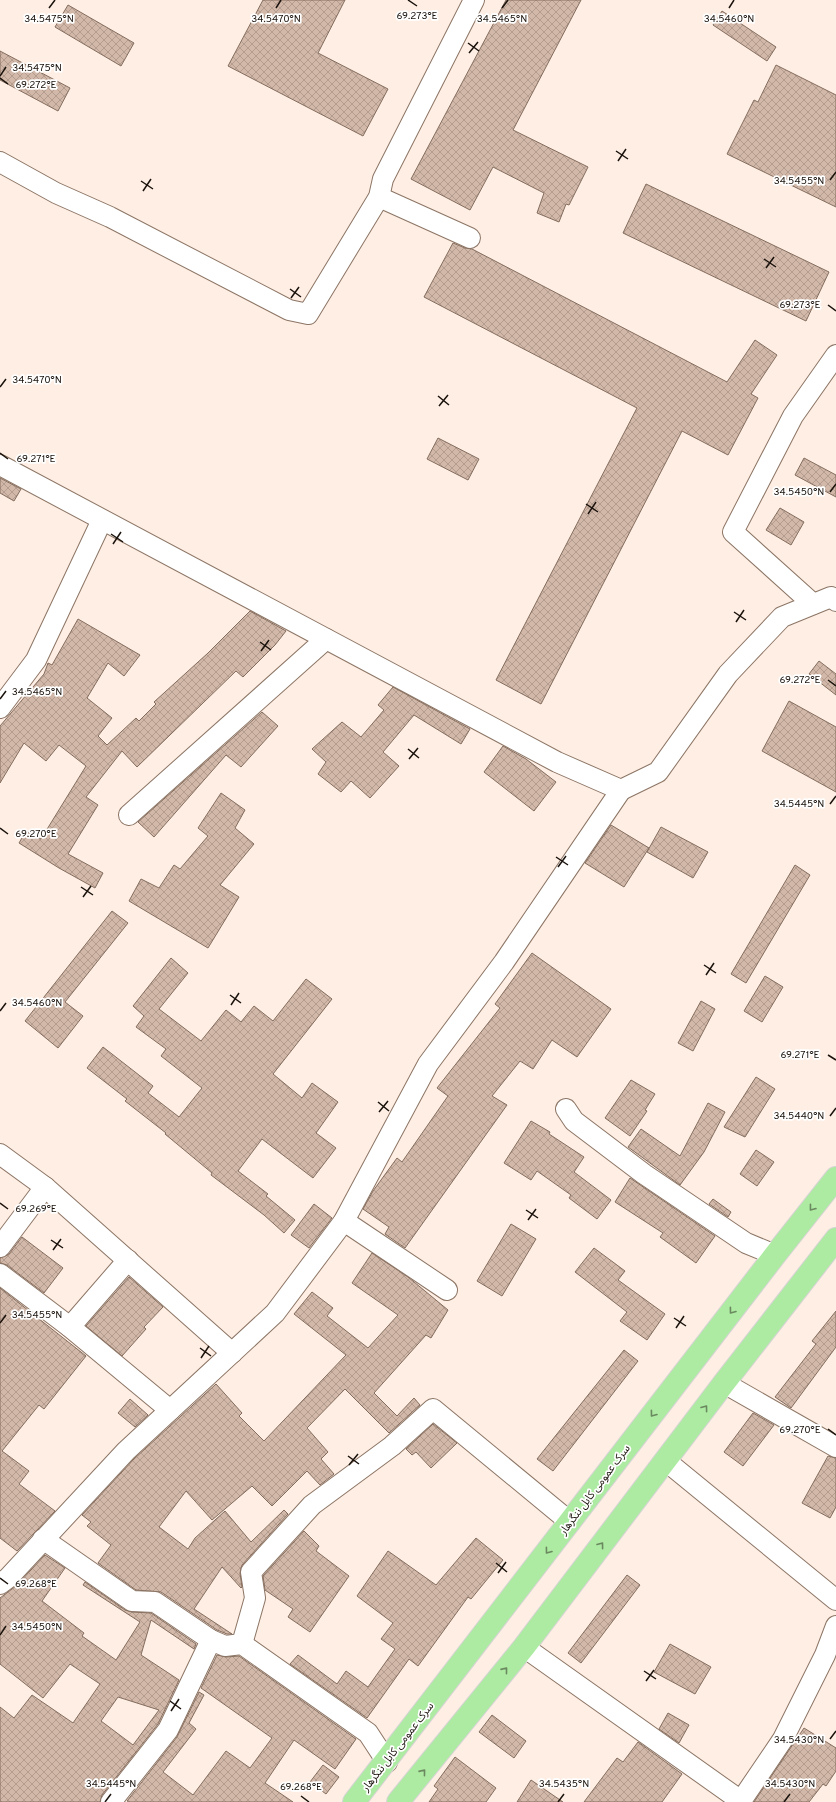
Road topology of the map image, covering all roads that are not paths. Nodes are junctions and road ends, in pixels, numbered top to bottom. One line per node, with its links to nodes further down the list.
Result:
1 (474, 0): 3 (street)
2 (0, 162): 3 (street)
3 (380, 197): 4 (street)
4 (470, 238)
5 (836, 355): 9 (street)
6 (0, 465): 7 (street)
7 (102, 520): 10 (street); 11 (street)
8 (836, 601): 9 (street)
9 (813, 604): 12 (street)
10 (326, 639): 12 (street); 13 (street)
11 (0, 708)
12 (621, 790): 18 (street)
13 (129, 815)
14 (566, 1109): 21 (street)
15 (0, 1154): 17 (street)
16 (836, 1178): 21 (highway, سرک عمومی کابل ننگرهار, one-way to 21)
17 (45, 1187): 20 (street); 22 (street)
18 (344, 1221): 24 (street); 26 (street)
19 (836, 1239): 27 (highway)
20 (0, 1247)
21 (775, 1255): 31 (highway, سرک عمومی کابل ننگرهار, one-way to 31)
22 (128, 1260): 25 (street); 26 (street)
23 (0, 1274): 25 (street)
24 (448, 1290)
25 (70, 1326): 28 (street)
26 (232, 1353): 28 (street)
27 (724, 1382): 29 (street); 30 (highway, one-way to 27)
28 (170, 1410): 32 (street)
29 (836, 1447)
30 (666, 1461): 34 (street); 38 (highway, one-way to 30)
31 (570, 1522): 37 (street); 39 (highway, سرک عمومی کابل ننگرهار, one-way to 39)
32 (43, 1539): 33 (street); 36 (street)
33 (0, 1584)
34 (836, 1600)
35 (836, 1626): 38 (street)
36 (211, 1640): 37 (street); 40 (street)
37 (242, 1644): 39 (street)
38 (524, 1647): 42 (highway, one-way to 38)
39 (387, 1762): 41 (highway, سرک عمومی کابل ننگرهار)
40 (111, 1802)
41 (354, 1802)
42 (399, 1802)

